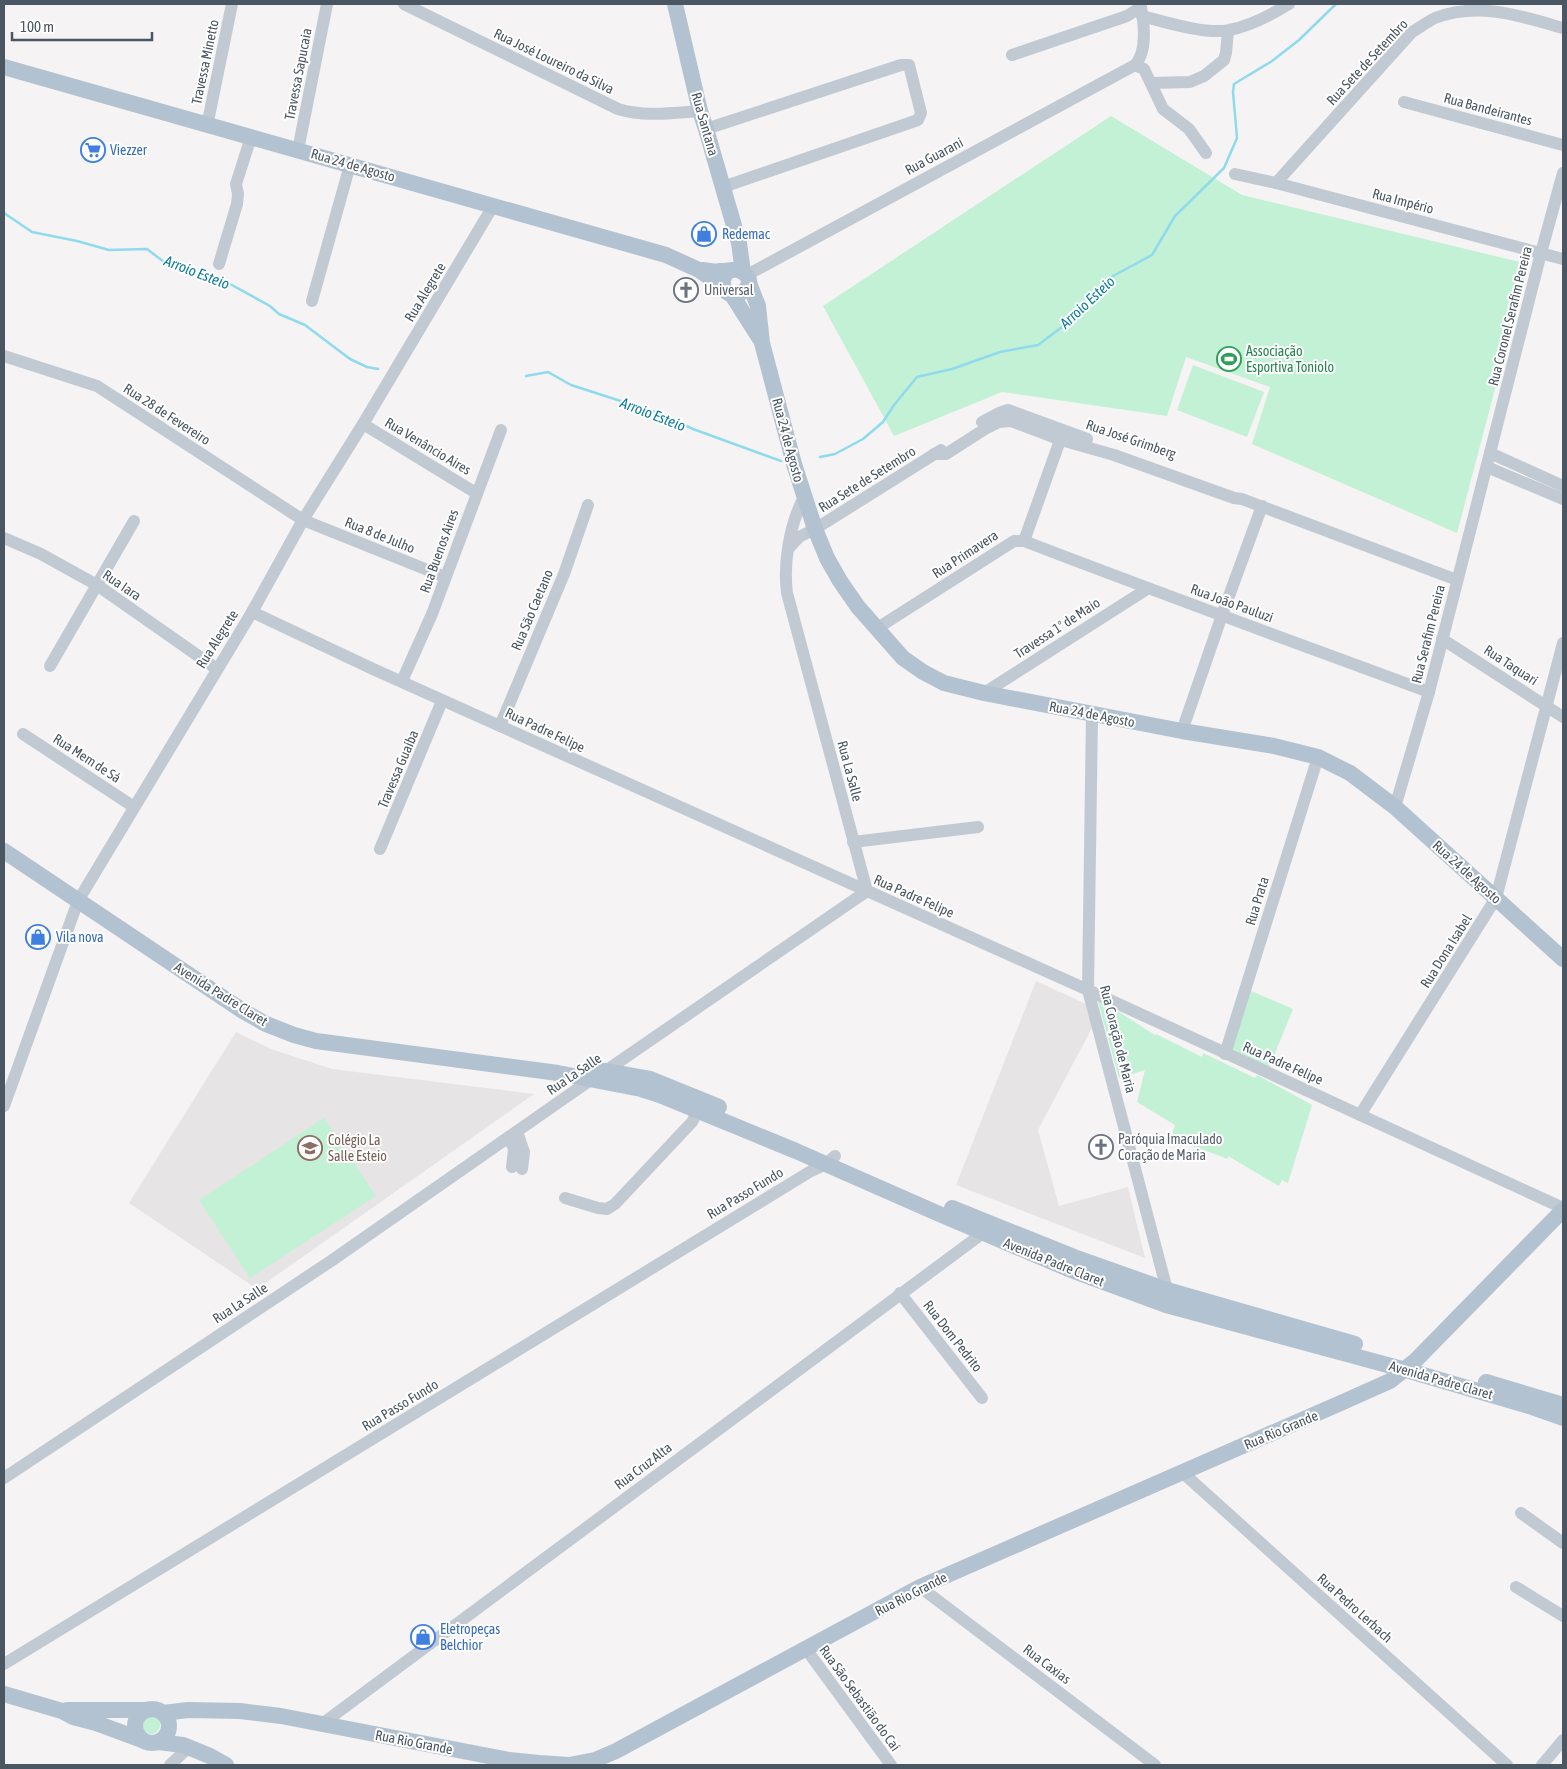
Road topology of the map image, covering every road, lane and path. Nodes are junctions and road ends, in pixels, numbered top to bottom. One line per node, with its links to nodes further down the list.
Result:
1 (232, 4): 15 (street, Travessa Minetto)
2 (327, 4): 19 (street, Travessa Sapucaia)
3 (404, 4): 14 (street, Rua José Loureiro da Silva)
4 (1289, 4): 8 (street)
5 (674, 5): 14 (main road, Rua Santana)
6 (1141, 9): 8 (street); 9 (street); 10 (street)
7 (1563, 28): 24 (street, Rua Sete de Setembro)
8 (1228, 31): 12 (street)
9 (1012, 55)
10 (1135, 65): 12 (street); 31 (street, Rua Guarani)
11 (4, 67): 15 (main road, Rua 24 de Agosto)
12 (1152, 83): 20 (street)
13 (1404, 102): 18 (street, Rua Bandeirantes)
14 (700, 111): 16 (main road, Rua Santana)
15 (206, 126): 17 (main road, Rua 24 de Agosto)
16 (706, 129): 25 (main road, Rua Santana); 25 (street)
17 (251, 137): 19 (main road, Rua 24 de Agosto); 29 (street)
18 (1563, 145)
19 (298, 150): 21 (main road, Rua 24 de Agosto)
20 (1206, 153)
21 (350, 165): 26 (main road, Rua 24 de Agosto); 33 (street)
22 (1563, 173): 27 (street, Rua Coronel Serafim Pereira)
23 (1235, 174): 24 (street, Rua Império)
24 (1276, 183): 27 (street, Rua Império)
25 (723, 187): 31 (main road, Rua Santana)
26 (493, 206): 30 (main road, Rua 24 de Agosto); 37 (street, Rua Alegrete)
27 (1541, 253): 28 (street, Rua Império); 40 (street, Rua Coronel Serafim Pereira)
28 (1563, 259)
29 (219, 264)
30 (699, 270): 31 (main road, Rua 24 de Agosto); 32 (main road, Rua 24 de Agosto)
31 (741, 274): 32 (main road); 32 (main road); 34 (main road, Rua 24 de Agosto)
32 (728, 290): 34 (main road, Rua 24 de Agosto)
33 (312, 301)
34 (762, 343): 44 (main road, Rua 24 de Agosto)
35 (4, 356): 48 (street, Rua 28 de Fevereiro)
36 (1010, 416): 39 (street, Rua José Grimberg); 50 (street, Rua Sete de Setembro)
37 (363, 424): 43 (street, Rua Venâncio Aires); 48 (street, Rua Alegrete)
38 (500, 430): 43 (street, Rua Buenos Aires)
39 (1063, 435): 47 (street, Rua José Grimberg); 52 (street)
40 (1490, 453): 41 (street, Rua Coronel Serafim Pereira); 42 (street)
41 (1487, 467): 45 (street); 55 (street, Rua Serafim Pereira)
42 (1563, 486)
43 (476, 493): 54 (street, Rua Buenos Aires)
44 (804, 497): 50 (main road, Rua 24 de Agosto); 53 (street, Rua La Salle)
45 (1563, 499)
46 (588, 505): 72 (street, Rua São Caetano)
47 (1262, 506): 55 (street, Rua José Grimberg); 59 (street)
48 (303, 520): 54 (street, Rua 8 de Julho); 58 (street, Rua Alegrete)
49 (134, 521): 56 (street)
50 (815, 529): 53 (street); 60 (main road, Rua 24 de Agosto)
51 (4, 538): 56 (street, Rua Iara)
52 (1024, 541): 57 (street, Rua João Pauluzi); 60 (street, Rua Primavera)
53 (789, 548): 79 (street, Rua La Salle)
54 (445, 577): 65 (street, Rua Buenos Aires)
55 (1457, 580): 61 (street, Rua Serafim Pereira)
56 (97, 585): 63 (street); 64 (street, Rua Iara)
57 (1147, 589): 59 (street, Rua João Pauluzi); 67 (street, Travessa 1º de Maio)
58 (252, 612): 64 (street, Rua Alegrete); 65 (street, Rua Padre Felipe)
59 (1222, 615): 66 (street, Rua João Pauluzi); 73 (street)
60 (876, 629): 67 (main road, Rua 24 de Agosto)
61 (1442, 639): 66 (street, Rua Serafim Pereira); 69 (street, Rua Taquari)
62 (1563, 644): 69 (street, Rua Dona Isabel)
63 (50, 666)
64 (217, 669): 76 (street, Rua Alegrete)
65 (402, 681): 68 (street, Rua Padre Felipe)
66 (1429, 692): 77 (street, Rua Serafim Pereira)
67 (984, 693): 70 (main road, Rua 24 de Agosto)
68 (442, 701): 72 (street, Rua Padre Felipe); 80 (street, Travessa Guaíba)
69 (1547, 706): 71 (street, Rua Taquari); 83 (street, Rua Dona Isabel)
70 (1092, 714): 73 (main road, Rua 24 de Agosto); 86 (street, Rua Coração de Maria)
71 (1563, 717)
72 (500, 726): 82 (street, Rua Padre Felipe)
73 (1182, 731): 75 (main road, Rua 24 de Agosto)
74 (23, 734): 76 (street, Rua Mem de Sá)
75 (1318, 757): 77 (main road, Rua 24 de Agosto); 87 (street, Rua Prata)
76 (134, 807): 84 (street, Rua Alegrete)
77 (1395, 807): 83 (main road, Rua 24 de Agosto)
78 (978, 828): 79 (street)
79 (853, 842): 82 (street, Rua La Salle)
80 (380, 849)
81 (4, 851): 84 (main road, Avenida Padre Claret)
82 (867, 891): 86 (street, Rua Padre Felipe); 88 (street, Rua La Salle)
83 (1496, 898): 85 (main road, Rua 24 de Agosto); 94 (street, Rua Dona Isabel)
84 (78, 901): 89 (main road, Avenida Padre Claret); 90 (street, Rua Alegrete)
85 (1563, 959)
86 (1088, 990): 87 (street, Rua Padre Felipe); 103 (street, Rua Coração de Maria)
87 (1225, 1054): 94 (street, Rua Padre Felipe)
88 (605, 1071): 89 (main road, Avenida Padre Claret); 91 (street, Rua La Salle); 96 (main road, Avenida Padre Claret)
89 (558, 1074): 91 (main road, Avenida Padre Claret)
90 (9, 1078): 92 (street, Rua Alegrete)
91 (589, 1081): 93 (main road, Avenida Padre Claret); 95 (street, Rua La Salle)
92 (4, 1106)
93 (698, 1110): 96 (main road, Avenida Padre Claret); 99 (street)
94 (1360, 1115): 100 (street, Rua Padre Felipe)
95 (513, 1135): 97 (street); 109 (street, Rua La Salle)
96 (822, 1160): 98 (main road, Avenida Padre Claret); 116 (street, Rua Passo Fundo)
97 (517, 1168)
98 (856, 1171): 101 (main road, Avenida Padre Claret); 103 (main road, Avenida Padre Claret)
99 (565, 1198)
100 (1563, 1209): 104 (main road, Rua Rio Grande)
101 (983, 1233): 102 (street, Rua Cruz Alta); 103 (main road, Avenida Padre Claret)
102 (900, 1293): 105 (street, Rua Dom Pedrito); 121 (street, Rua Cruz Alta)
103 (1166, 1298): 104 (main road, Avenida Padre Claret)
104 (1410, 1365): 106 (main road, Avenida Padre Claret); 107 (main road, Avenida Padre Claret); 108 (main road, Rua Rio Grande)
105 (982, 1398)
106 (1563, 1405)
107 (1563, 1418)
108 (1182, 1472): 112 (main road, Rua Rio Grande); 131 (street, Rua Pedro Lerbach)
109 (4, 1478)
110 (1521, 1513): 111 (street)
111 (1563, 1543)
112 (920, 1587): 115 (main road, Rua Rio Grande); 130 (street, Rua Caxias)
113 (1516, 1587): 114 (street)
114 (1563, 1616)
115 (806, 1648): 126 (main road, Rua Rio Grande); 129 (street, Rua São Sebastião do Caí)
116 (4, 1664)
117 (4, 1694): 119 (main road)
118 (147, 1710): 119 (main road); 120 (main road); 122 (main road)
119 (97, 1716): 122 (main road)
120 (167, 1722): 121 (main road, Rua Rio Grande); 124 (main road); 125 (main road)
121 (322, 1724): 126 (main road, Rua Rio Grande)
122 (142, 1740): 124 (main road)
123 (1563, 1740): 132 (street)
124 (158, 1742): 125 (main road)
125 (186, 1746): 127 (street); 128 (main road)
126 (512, 1763)
127 (170, 1765)
128 (226, 1765)
129 (891, 1765)
130 (1155, 1765)
131 (1508, 1765)
132 (1542, 1765)

